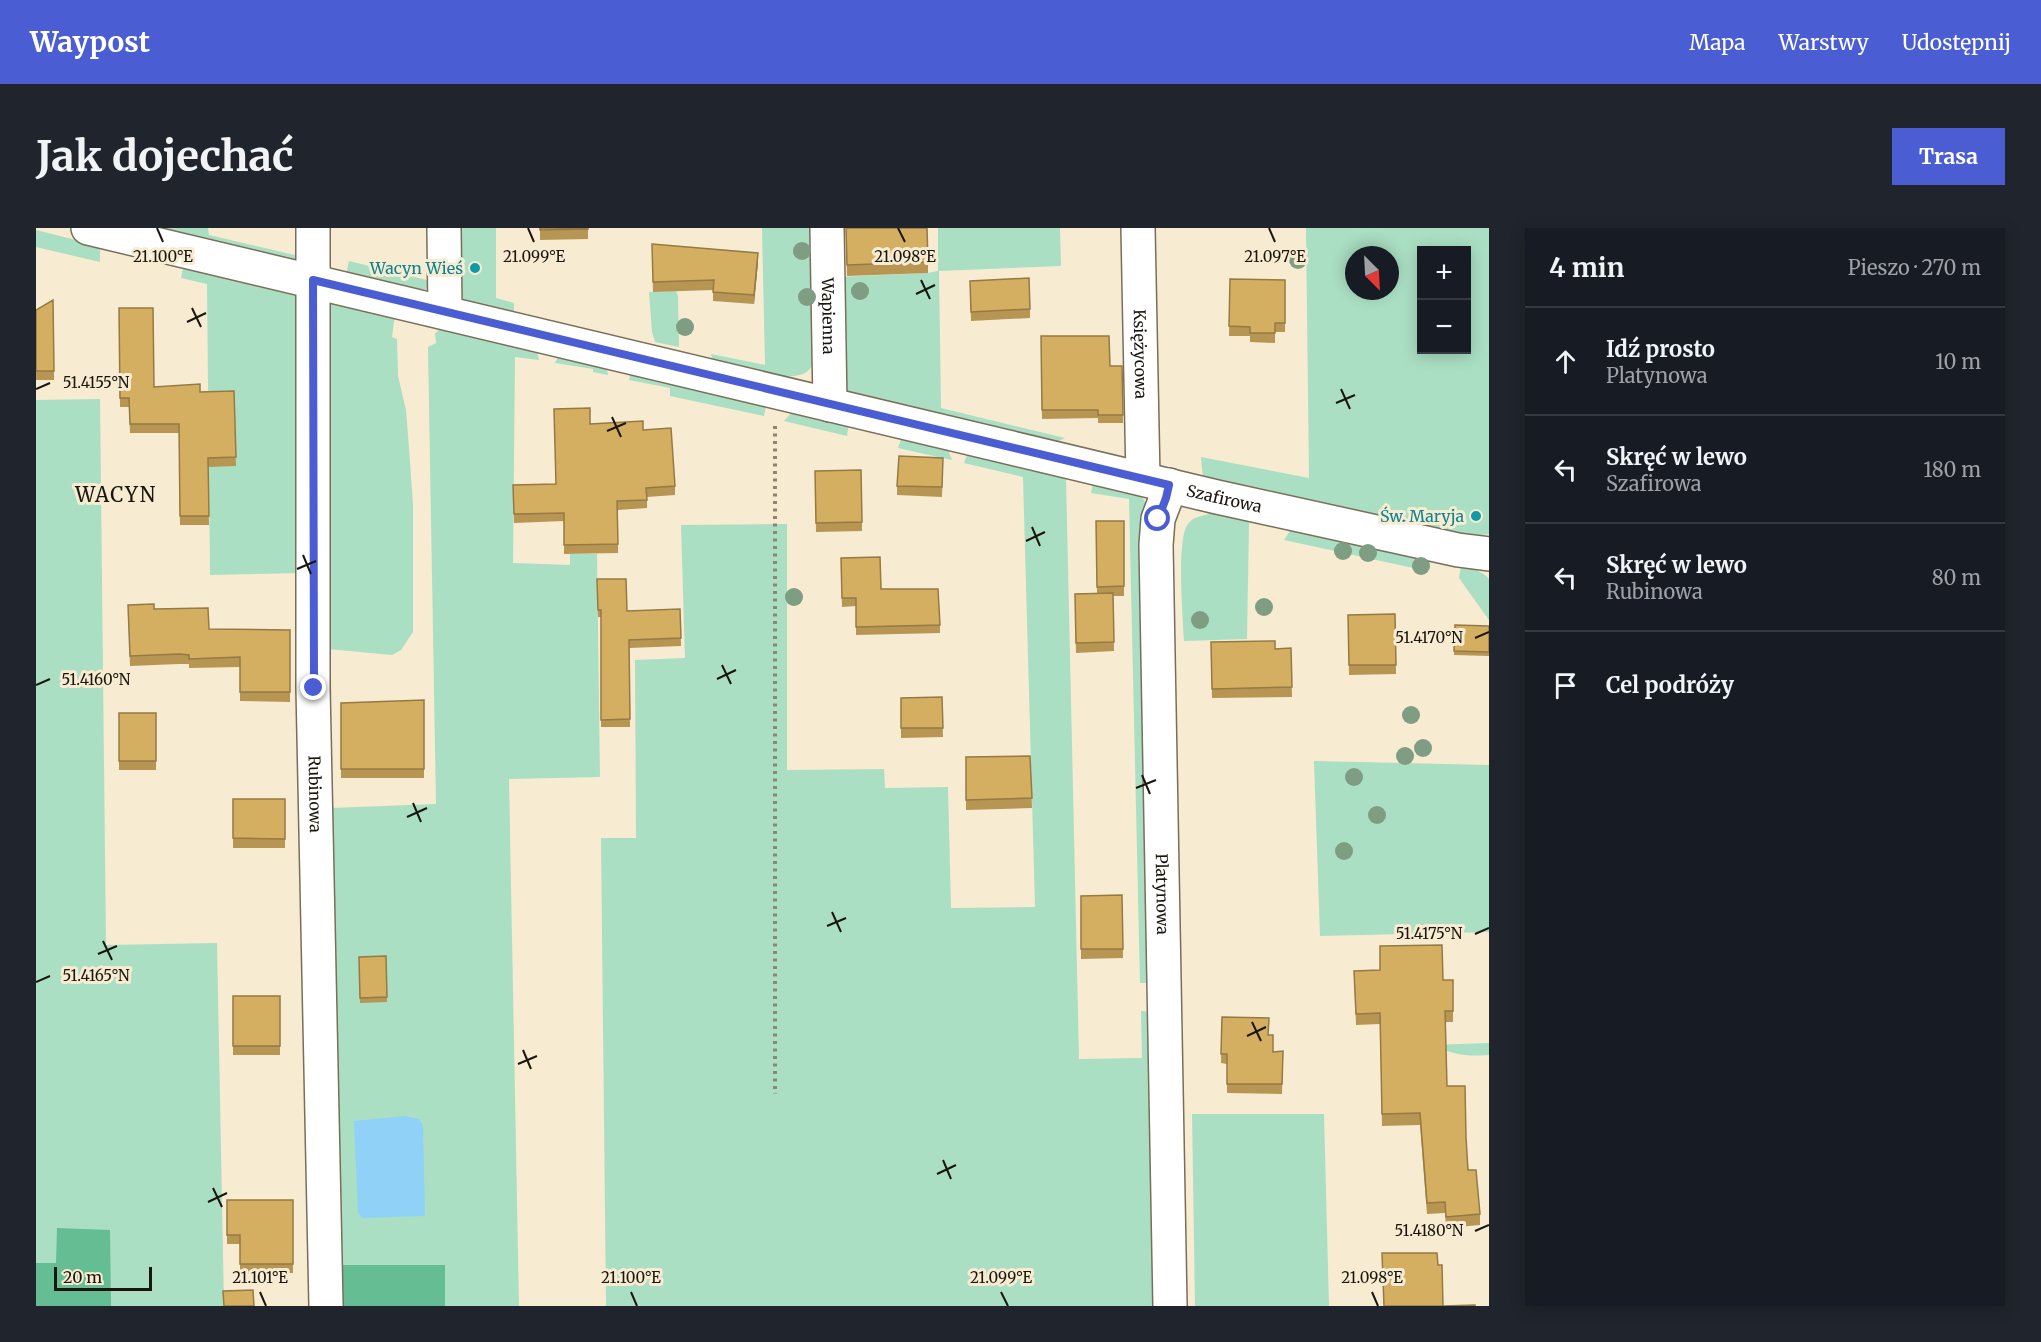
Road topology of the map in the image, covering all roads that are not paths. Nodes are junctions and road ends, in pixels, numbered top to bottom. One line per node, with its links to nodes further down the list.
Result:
1 (88, 228): 6 (street, Szafirowa)
2 (313, 228): 6 (street, Rubinowa)
3 (444, 228): 7 (street)
4 (827, 228): 8 (street, Wapienna)
5 (1138, 228): 9 (street, Księżycowa)
6 (313, 280): 7 (street, Szafirowa); 11 (street, Rubinowa)
7 (446, 312): 8 (street, Szafirowa)
8 (830, 405): 9 (street, Szafirowa)
9 (1156, 482): 10 (street, Szafirowa); 12 (street, Platynowa)
10 (1489, 554)
11 (326, 1306)
12 (1170, 1306)

